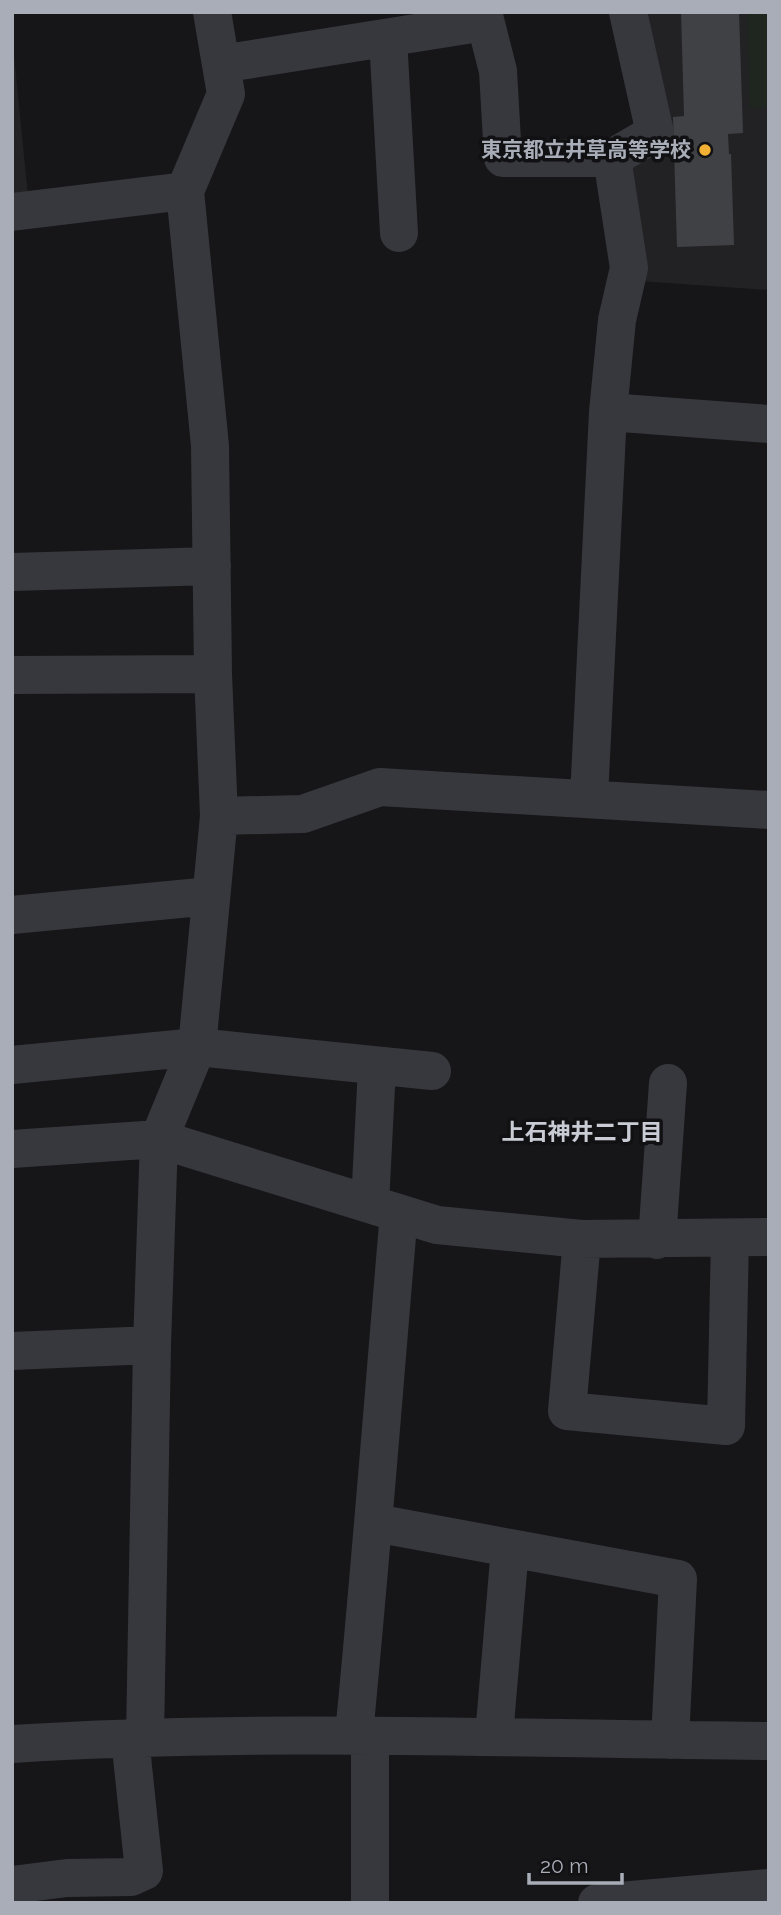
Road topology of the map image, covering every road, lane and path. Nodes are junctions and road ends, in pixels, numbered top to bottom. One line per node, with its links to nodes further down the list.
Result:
1 (212, 12): 5 (street)
2 (628, 12): 6 (street)
3 (484, 17): 4 (street); 6 (street)
4 (388, 38): 5 (street); 9 (street)
5 (220, 64): 7 (street)
6 (612, 158): 10 (street)
7 (185, 191): 8 (street); 12 (street)
8 (12, 212)
9 (399, 233)
10 (608, 412): 11 (street); 16 (street)
11 (769, 424)
12 (212, 566): 13 (street); 14 (street)
13 (12, 572)
14 (213, 674): 15 (street); 18 (street)
15 (12, 675)
16 (589, 798): 17 (street); 18 (street)
17 (769, 810)
18 (219, 816): 19 (street)
19 (211, 896): 20 (street); 21 (street)
20 (12, 915)
21 (197, 1047): 22 (street); 23 (street); 26 (street)
22 (12, 1065)
23 (377, 1067): 24 (street); 28 (street)
24 (432, 1071)
25 (668, 1083): 32 (street)
26 (159, 1139): 27 (street); 28 (street); 33 (street)
27 (12, 1149)
28 (385, 1209): 31 (street); 35 (street)
29 (769, 1237): 30 (street)
30 (730, 1238): 31 (street); 32 (street)
31 (582, 1240): 32 (street)
32 (657, 1240)
33 (152, 1345): 34 (street); 39 (street)
34 (12, 1351)
35 (375, 1523): 36 (street); 37 (street)
36 (510, 1548): 38 (street); 40 (street)
37 (362, 1735): 38 (street); 39 (street); 46 (street)
38 (494, 1737): 40 (street)
39 (137, 1738): 42 (street); 43 (street)
40 (670, 1740): 41 (street)
41 (769, 1741)
42 (12, 1744)
43 (12, 1885)
44 (769, 1888): 45 (street)
45 (615, 1901)
46 (370, 1903)

